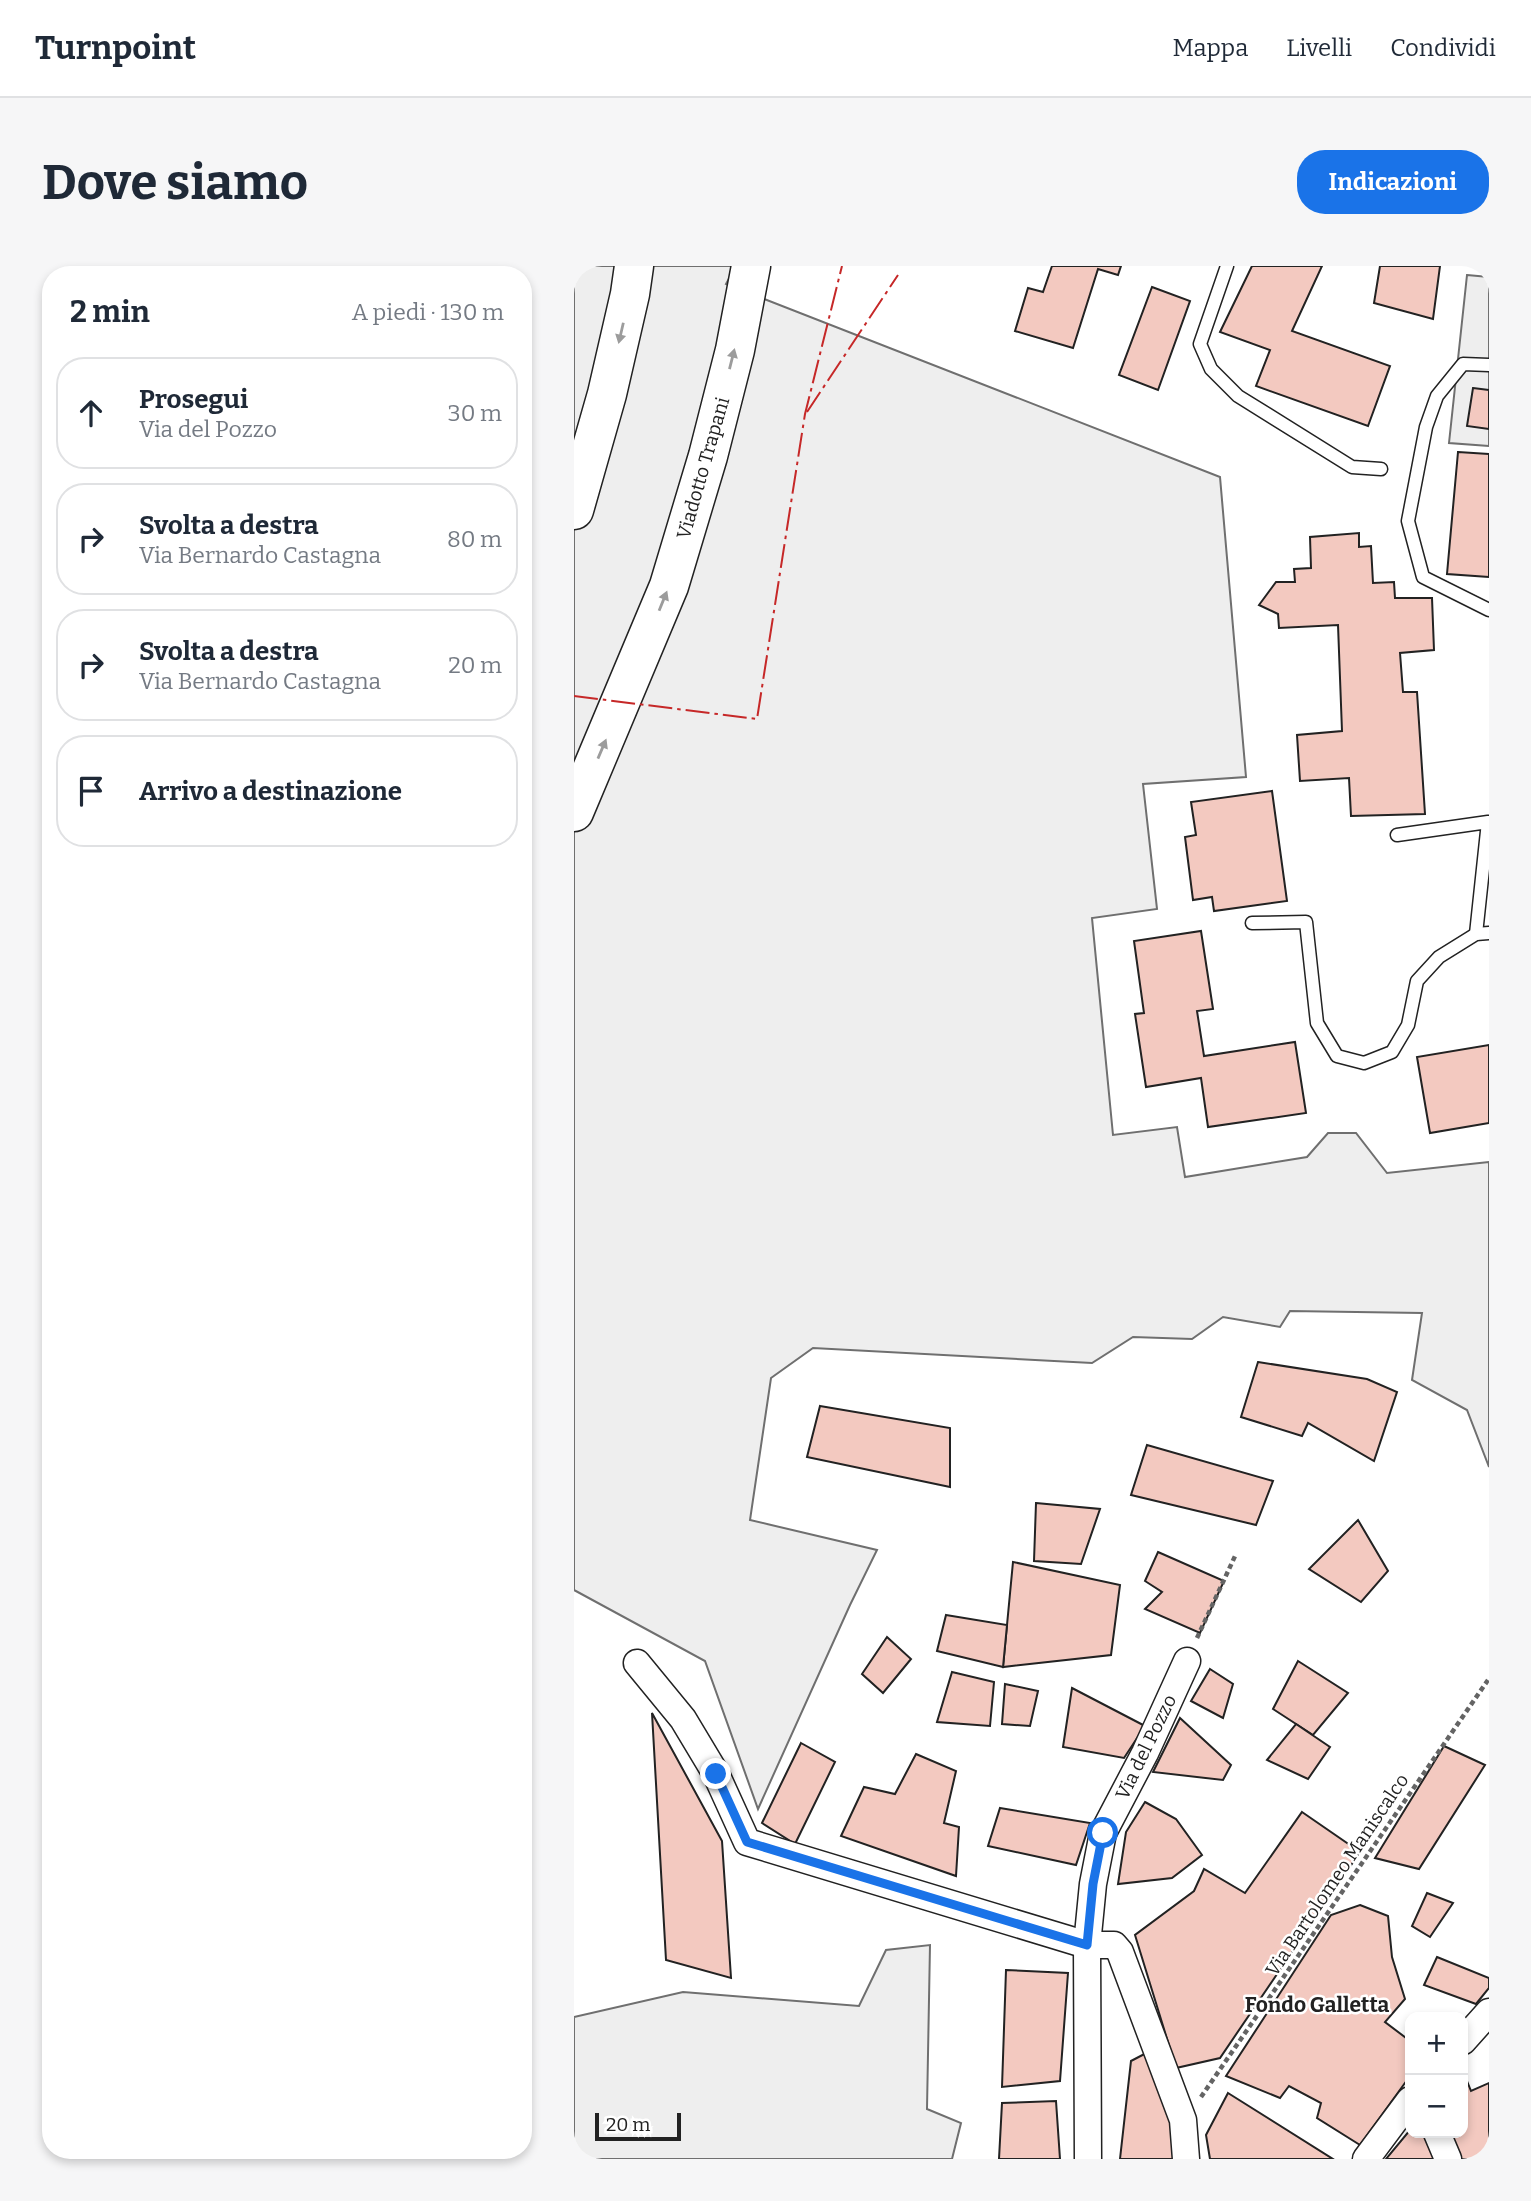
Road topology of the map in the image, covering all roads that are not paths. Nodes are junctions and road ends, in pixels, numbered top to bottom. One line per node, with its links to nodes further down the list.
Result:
1 (634, 266): 6 (highway, one-way to 6)
2 (751, 266): 8 (highway, Viadotto Trapani, one-way to 2)
3 (1227, 266): 5 (lane)
4 (1489, 365): 7 (lane)
5 (1381, 469)
6 (574, 510)
7 (1489, 610)
8 (574, 812)
9 (1397, 835): 11 (lane)
10 (1252, 923): 11 (lane)
11 (1483, 934)
12 (1187, 1661): 14 (street, Via del Pozzo)
13 (637, 1663): 14 (street)
14 (1087, 1945): 19 (street, Via del Pozzo); 20 (street)
15 (1489, 2012): 16 (street)
16 (1468, 2035)
17 (1405, 2108): 21 (street)
18 (1439, 2138): 22 (street)
19 (1088, 2159)
20 (1186, 2159)
21 (1366, 2159)
22 (1448, 2159)

